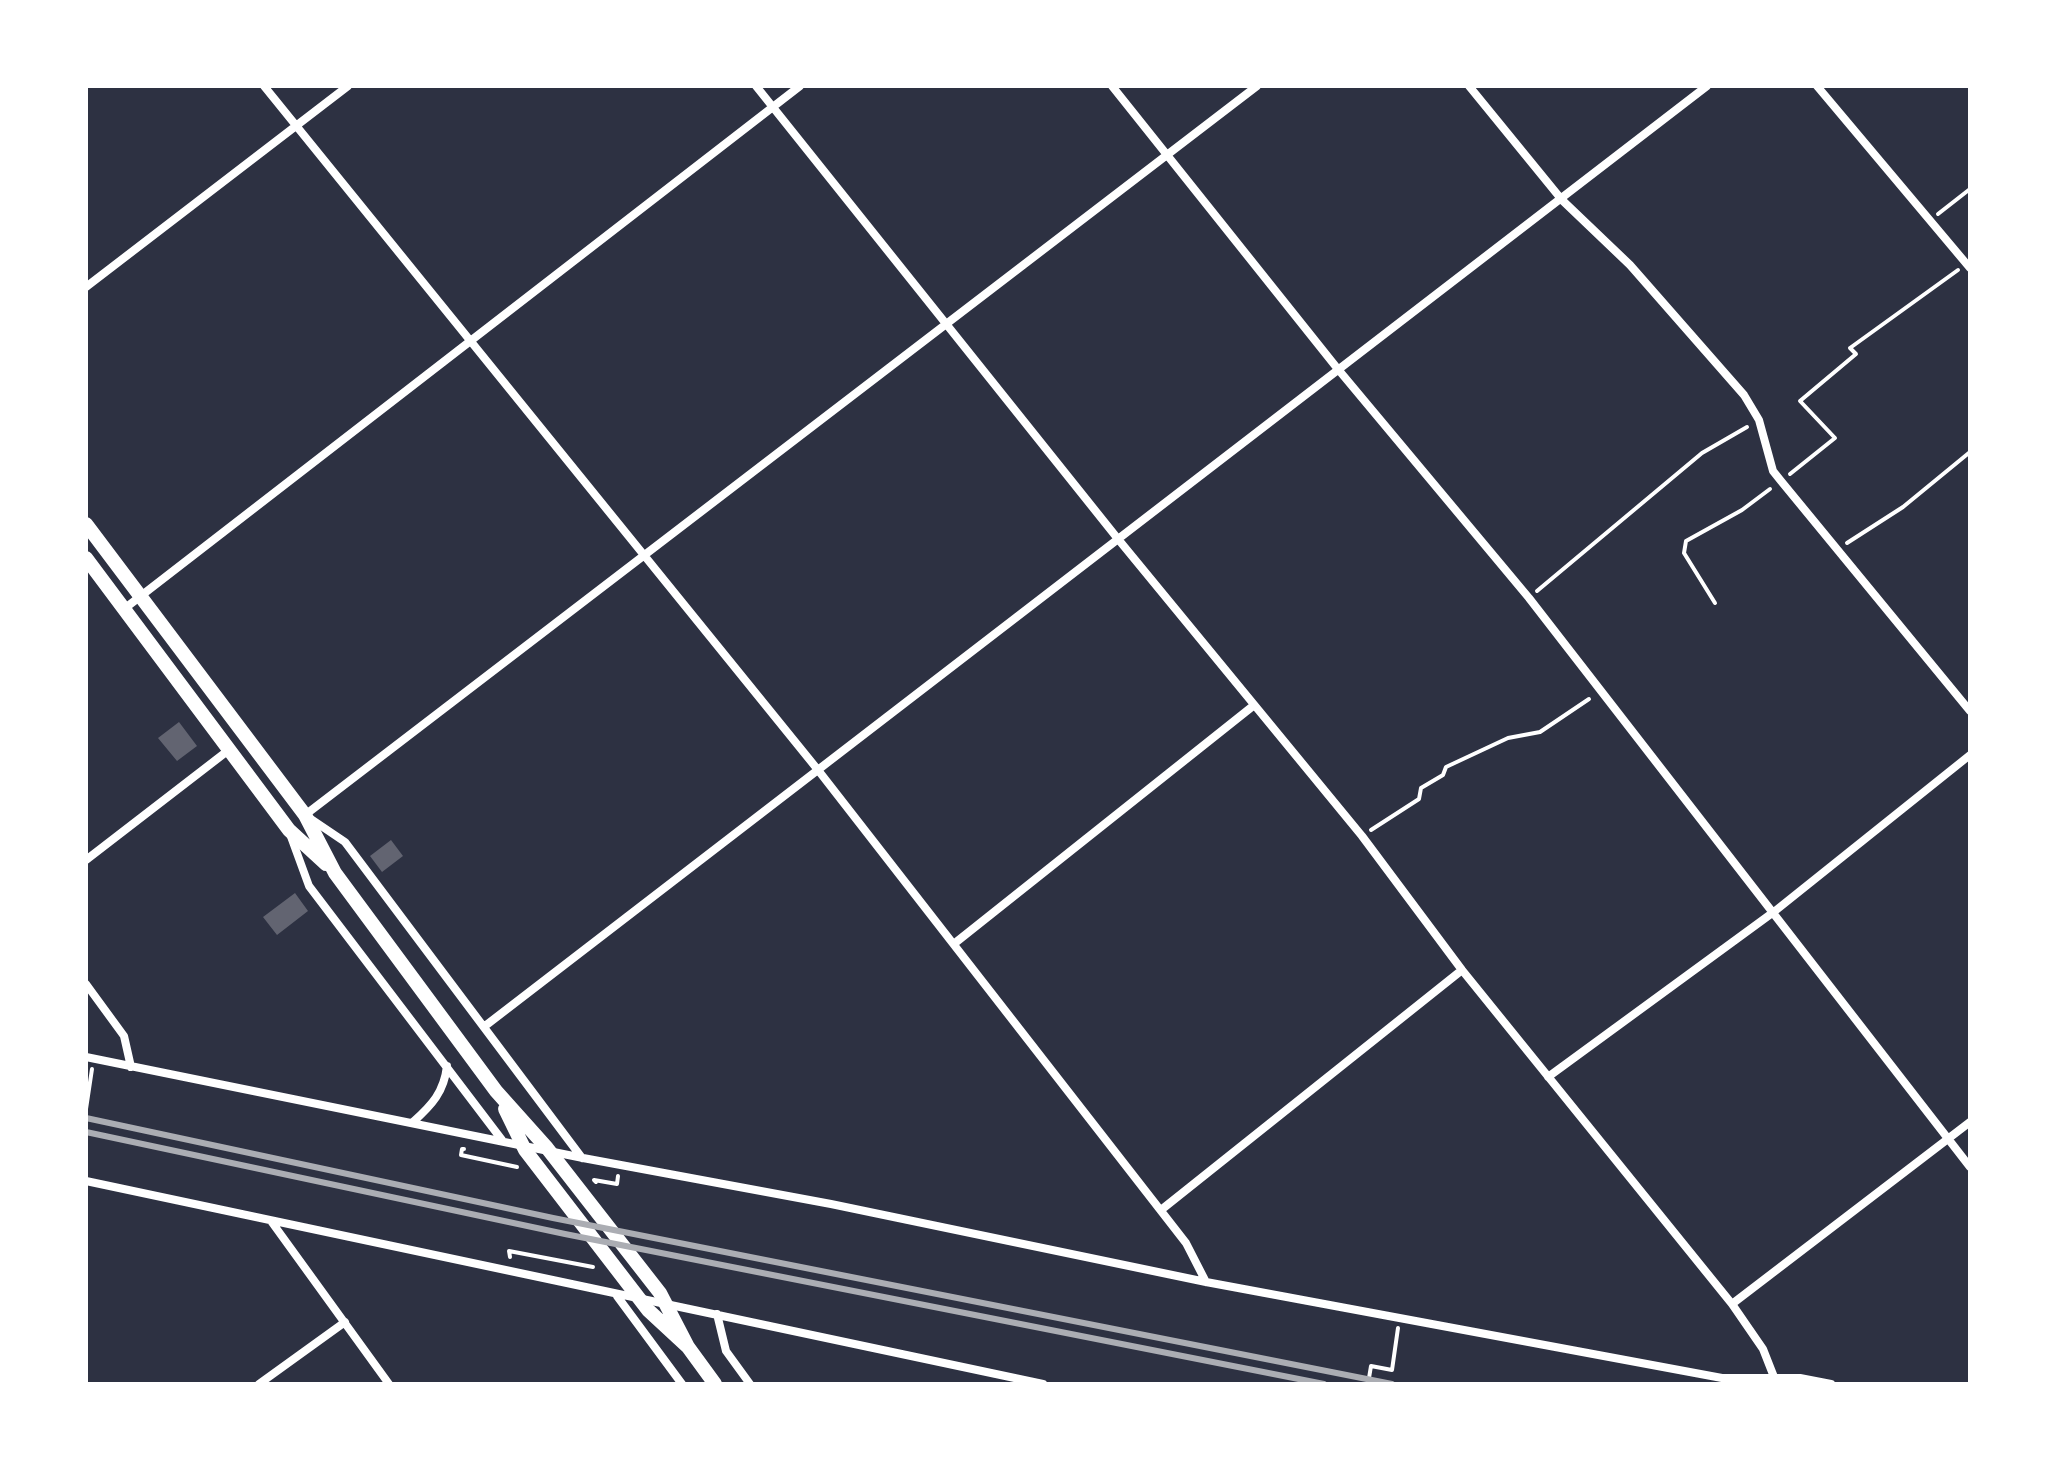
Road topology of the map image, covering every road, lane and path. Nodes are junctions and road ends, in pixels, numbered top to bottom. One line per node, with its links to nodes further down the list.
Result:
1 (264, 86): 11 (street)
2 (348, 86): 11 (street)
3 (756, 86): 10 (street)
4 (800, 86): 10 (street)
5 (1112, 86): 12 (street)
6 (1257, 86): 12 (street)
7 (1469, 86): 14 (street)
8 (1707, 86): 14 (street)
9 (1817, 86): 15 (street)
10 (773, 107): 18 (street); 19 (street)
11 (296, 126): 17 (street); 19 (street)
12 (1167, 154): 18 (street); 20 (street)
13 (1970, 189): 15 (path)
14 (1562, 200): 20 (street); 21 (street)
15 (1930, 220): 16 (street)
16 (1968, 266): 23 (path)
17 (86, 287)
18 (949, 324): 25 (street); 27 (street)
19 (468, 341): 27 (street); 29 (street)
20 (1337, 368): 25 (street); 30 (street)
21 (1759, 420): 23 (street); 30 (path)
22 (1970, 452): 26 (path)
23 (1781, 481): 26 (street); 31 (path)
24 (86, 524): 29 (main road)
25 (1118, 539): 34 (street); 38 (street)
26 (1837, 550): 35 (street)
27 (641, 555): 38 (street); 39 (street)
28 (86, 558): 32 (main road)
29 (141, 596): 32 (street); 39 (main road)
30 (1529, 598): 33 (street)
31 (1715, 603)
32 (124, 609): 36 (main road)
33 (1601, 691): 41 (path); 44 (street)
34 (1253, 706): 41 (street); 45 (street)
35 (1970, 711)
36 (230, 749): 40 (main road); 42 (street)
37 (1970, 755): 44 (street)
38 (818, 770): 45 (street); 48 (street)
39 (305, 815): 43 (main road); 48 (street)
40 (289, 830): 43 (main road); 50 (street)
41 (1362, 836): 46 (street)
42 (86, 860)
43 (335, 873): 79 (main road)
44 (1775, 911): 52 (street); 56 (street)
45 (955, 943): 65 (street)
46 (1462, 970): 52 (street); 65 (street)
47 (86, 984): 51 (street)
48 (485, 1026): 59 (street)
49 (90, 1058): 51 (street); 53 (path)
50 (448, 1065): 54 (street); 57 (street)
51 (131, 1067): 54 (street)
52 (1548, 1077): 71 (street)
53 (86, 1109)
54 (413, 1122): 57 (street)
55 (1970, 1122): 56 (street)
56 (1948, 1139): 61 (street); 71 (street)
57 (506, 1142): 59 (street)
58 (510, 1158): 62 (path)
59 (583, 1158): 60 (street)
60 (619, 1166): 64 (path); 69 (street)
61 (1970, 1167)
62 (523, 1168)
63 (86, 1181): 66 (street)
64 (603, 1192)
65 (1161, 1210): 69 (street)
66 (270, 1221): 70 (street); 73 (street)
67 (593, 1267): 68 (path)
68 (601, 1275)
69 (1206, 1282): 75 (street)
70 (617, 1295): 72 (street); 78 (street)
71 (1732, 1304): 75 (street)
72 (717, 1314): 80 (street); 81 (street)
73 (345, 1322): 76 (street); 77 (street)
74 (1396, 1345): 82 (path)
75 (1774, 1377): 83 (street)
76 (259, 1384)
77 (389, 1384)
78 (682, 1384)
79 (715, 1384)
80 (750, 1384)
81 (1043, 1384)
82 (1368, 1384)
83 (1831, 1384)

